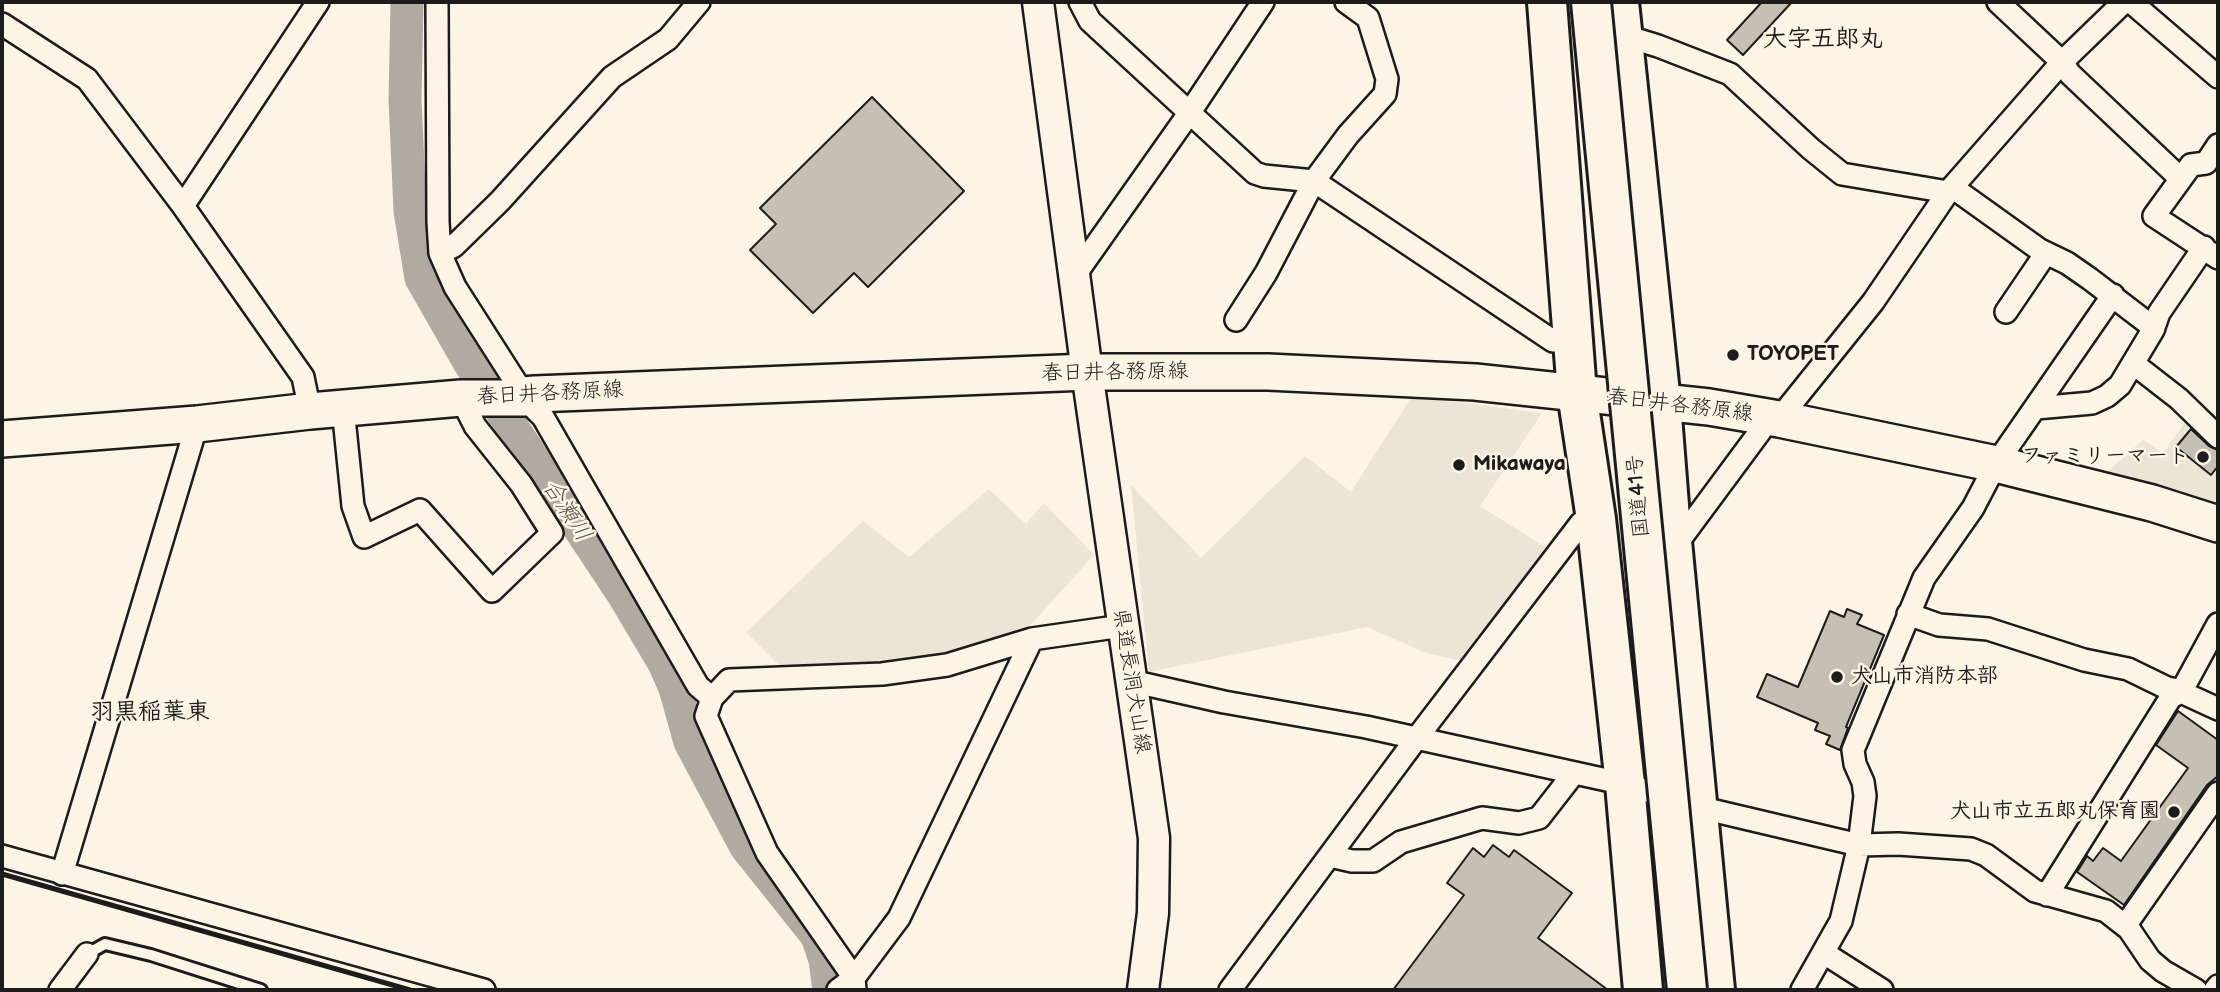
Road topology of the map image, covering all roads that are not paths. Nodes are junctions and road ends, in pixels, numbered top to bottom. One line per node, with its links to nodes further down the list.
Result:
1 (318, 2): 23 (street)
2 (437, 2): 25 (street)
3 (699, 2): 25 (street)
4 (1038, 2): 27 (main road, 県道長洞犬山線)
5 (1080, 2): 18 (street)
6 (1263, 2): 18 (street)
7 (1346, 2): 21 (street)
8 (1547, 2): 35 (highway)
9 (1570, 2): 77 (highway, 国道41号)
10 (1591, 2): 78 (highway, 国道41号, bridge)
11 (1998, 2): 16 (street)
12 (2124, 2): 16 (street)
13 (2131, 2): 17 (street)
14 (1621, 18): 22 (street); 38 (highway)
15 (2, 24): 23 (street)
16 (2062, 62): 20 (street); 22 (street)
17 (2218, 77)
18 (1190, 112): 21 (street); 27 (street)
19 (2218, 145): 20 (street)
20 (2181, 179): 24 (street)
21 (1314, 181): 30 (street); 32 (street)
22 (1950, 190): 26 (street); 41 (street)
23 (183, 206): 40 (street)
24 (2211, 252): 31 (street)
25 (440, 253): 36 (street)
26 (2046, 253): 28 (street); 29 (street)
27 (1075, 275): 34 (main road, 県道長洞犬山線)
28 (2113, 295): 31 (street); 39 (street)
29 (2006, 312)
30 (1236, 320)
31 (2154, 328): 33 (street)
32 (1553, 341)
33 (2134, 364): 39 (street); 43 (street)
34 (1087, 372): 35 (main road, 春日井各務原線); 36 (main road, 春日井各務原線); 51 (main road, 県道長洞犬山線)
35 (1577, 393): 38 (main road, 春日井各務原線); 46 (highway)
36 (524, 396): 37 (main road, 春日井各務原線); 55 (street)
37 (461, 398): 40 (main road, 春日井各務原線); 40 (street)
38 (1661, 403): 41 (main road, 春日井各務原線); 48 (highway)
39 (2036, 408): 45 (street)
40 (327, 409): 42 (main road, 春日井各務原線)
41 (1774, 419): 45 (main road, 春日井各務原線); 48 (street)
42 (197, 424): 44 (main road, 春日井各務原線); 65 (street)
43 (2218, 437)
44 (2, 439)
45 (1996, 464): 47 (main road, 春日井各務原線); 49 (street)
46 (1596, 519): 57 (street); 59 (highway)
47 (2218, 524)
48 (1673, 549): 61 (highway)
49 (1908, 614): 54 (street); 62 (street)
50 (2218, 624): 54 (street)
51 (1122, 626): 52 (street); 53 (main road, 県道長洞犬山線)
52 (1032, 639): 55 (street); 70 (street)
53 (1131, 681): 57 (street); 74 (main road, 県道長洞犬山線)
54 (2180, 693): 56 (street); 66 (street)
55 (712, 698): 70 (street)
56 (2218, 709)
57 (1416, 739): 58 (street); 64 (street)
58 (1574, 774): 59 (street); 64 (street)
59 (1625, 784): 61 (street); 76 (highway)
60 (2218, 793): 67 (street)
61 (1698, 807): 62 (street); 79 (highway)
62 (1859, 845): 66 (street); 68 (street)
63 (2, 856): 65 (street)
64 (1329, 856): 75 (street)
65 (62, 874): 73 (street)
66 (2047, 895): 67 (street)
67 (2125, 926): 82 (street)
68 (1824, 953): 80 (street); 81 (street)
69 (87, 954): 71 (street); 72 (lane)
70 (849, 986)
71 (60, 990)
72 (261, 990)
73 (484, 990)
74 (1143, 990)
75 (1230, 990)
76 (1643, 990)
77 (1662, 990)
78 (1687, 990)
79 (1716, 990)
80 (1802, 990)
81 (1882, 990)
82 (2196, 990)

